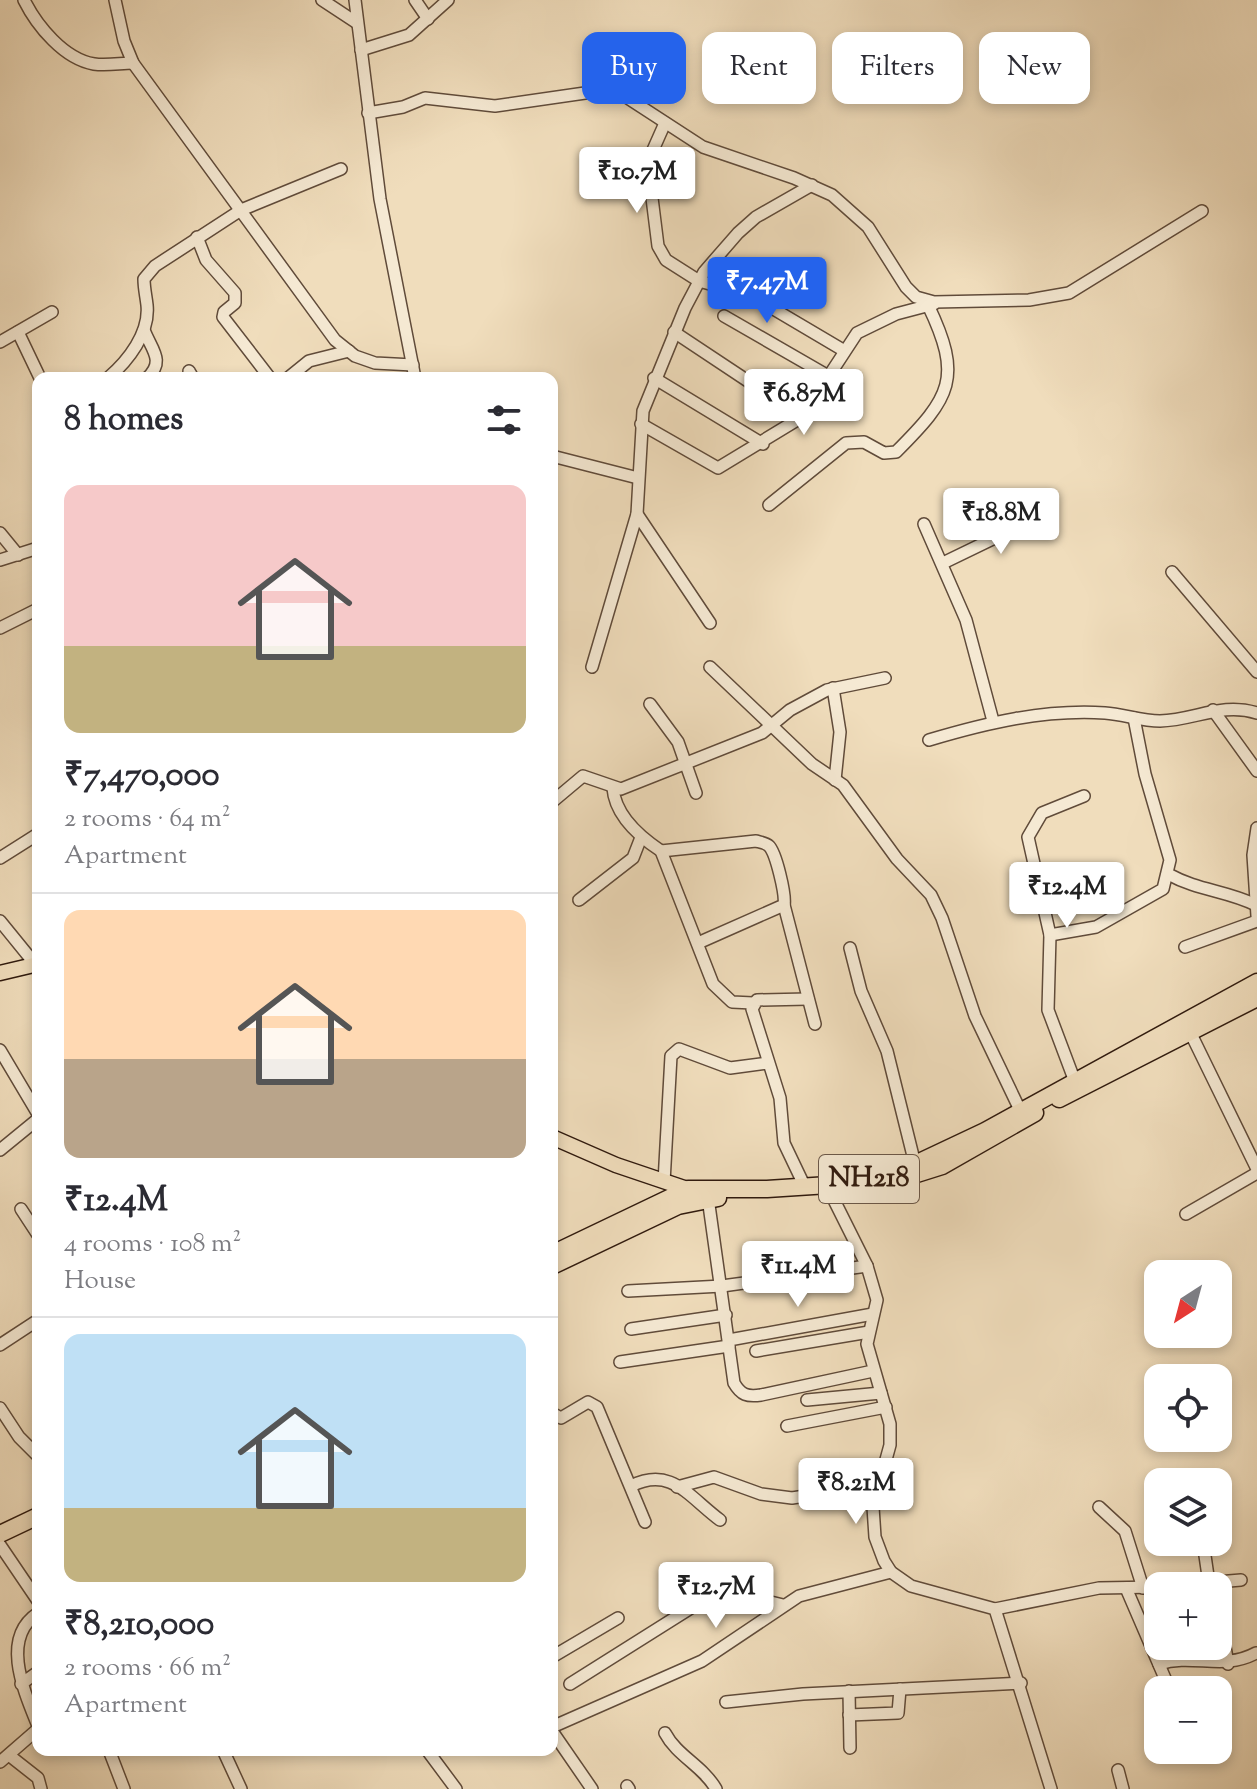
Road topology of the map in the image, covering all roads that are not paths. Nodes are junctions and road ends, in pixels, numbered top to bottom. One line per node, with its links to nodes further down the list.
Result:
1 (24, 0): 10 (street)
2 (115, 0): 10 (street)
3 (322, 0): 8 (street)
4 (355, 0): 8 (street)
5 (415, 0): 7 (street)
6 (448, 0): 7 (street)
7 (428, 19): 9 (street)
8 (357, 23): 9 (street)
9 (361, 50): 11 (street)
10 (133, 63): 15 (street)
11 (368, 113): 12 (street); 30 (street)
12 (665, 123): 14 (street); 18 (street)
13 (341, 169): 15 (street)
14 (812, 185): 18 (street); 19 (street)
15 (241, 210): 17 (street); 28 (street)
16 (1202, 211): 19 (street)
17 (197, 237): 23 (street); 34 (street)
18 (699, 281): 25 (street); 27 (street)
19 (943, 301): 20 (street)
20 (928, 305): 27 (street); 45 (street)
21 (52, 312): 24 (street)
22 (724, 316): 38 (street)
23 (144, 330): 32 (street); 33 (street)
24 (18, 332): 26 (street); 31 (street)
25 (674, 332): 39 (street); 40 (street)
26 (0, 342)
27 (843, 350): 38 (street)
28 (349, 351): 29 (street); 35 (street)
29 (385, 365): 30 (street); 36 (street)
30 (413, 365): 37 (street)
31 (37, 372)
32 (114, 372)
33 (154, 372)
34 (265, 372)
35 (295, 372)
36 (387, 372)
37 (414, 372)
38 (830, 377): 40 (street)
39 (654, 378): 41 (street); 42 (street)
40 (802, 417): 42 (street)
41 (641, 424): 42 (street); 44 (street)
42 (763, 444)
43 (558, 458): 44 (street)
44 (638, 478): 46 (street)
45 (769, 505)
46 (637, 514): 56 (street); 58 (street)
47 (1042, 515): 53 (street)
48 (924, 524): 53 (street)
49 (0, 533): 51 (street)
50 (32, 550): 51 (street)
51 (18, 555): 52 (street)
52 (0, 560)
53 (943, 563): 67 (street)
54 (1172, 572): 60 (street)
55 (32, 612): 57 (street)
56 (710, 623)
57 (0, 628)
58 (592, 667)
59 (710, 667): 68 (street)
60 (1257, 672)
61 (885, 678): 62 (street)
62 (833, 688): 68 (street); 72 (street)
63 (650, 704): 70 (street)
64 (1213, 710): 65 (street); 66 (street); 71 (street)
65 (1257, 713)
66 (1134, 718): 67 (street); 82 (street)
67 (993, 721): 69 (street)
68 (770, 727): 70 (street); 72 (street)
69 (929, 740)
70 (687, 765): 73 (street); 74 (street)
71 (1257, 771)
72 (835, 780): 105 (street)
73 (613, 788): 76 (street); 79 (street)
74 (696, 793)
75 (1084, 796): 87 (street)
76 (558, 797)
77 (1257, 828): 85 (street)
78 (32, 837): 81 (street)
79 (640, 840): 80 (street); 83 (street)
80 (661, 851): 84 (street); 88 (street)
81 (0, 858)
82 (1168, 874): 85 (street); 87 (street)
83 (579, 900)
84 (784, 905): 88 (street); 96 (street)
85 (1257, 914): 89 (street)
86 (0, 921): 91 (street)
87 (1050, 935): 102 (street)
88 (698, 943): 97 (street)
89 (1185, 947)
90 (850, 948): 109 (street)
91 (32, 958)
92 (32, 965): 93 (main road)
93 (0, 973)
94 (1257, 982): 102 (highway, NH218)
95 (1257, 998): 99 (highway, NH218)
96 (808, 999): 97 (street); 98 (street)
97 (753, 1003): 101 (street)
98 (815, 1024)
99 (1191, 1034): 103 (highway, NH218); 110 (street)
100 (0, 1050): 104 (street)
101 (768, 1063): 111 (street); 112 (street)
102 (1074, 1079): 103 (highway, NH218)
103 (1055, 1095): 105 (highway, NH218)
104 (32, 1106)
105 (1029, 1108): 109 (highway, NH218); 114 (highway, NH218)
106 (32, 1122): 108 (street)
107 (558, 1139): 111 (main road)
108 (0, 1150)
109 (915, 1164): 114 (highway, NH218)
110 (1257, 1171): 117 (street)
111 (664, 1182): 113 (main road)
112 (805, 1187): 113 (highway, NH218); 114 (highway, NH218)
113 (688, 1189): 115 (main road); 119 (highway, NH218)
114 (830, 1191): 115 (highway, NH218); 121 (street)
115 (708, 1198): 120 (highway, NH218); 122 (street)
116 (21, 1209): 118 (street)
117 (1186, 1214)
118 (32, 1226)
119 (558, 1251)
120 (558, 1263)
121 (867, 1266): 122 (street); 124 (street)
122 (722, 1286): 123 (street); 125 (street)
123 (628, 1291)
124 (873, 1314): 128 (street); 129 (street)
125 (726, 1315): 127 (street); 129 (street)
126 (32, 1324): 130 (street)
127 (631, 1329)
128 (869, 1332): 131 (street); 133 (street)
129 (729, 1343): 132 (street); 133 (street)
130 (0, 1345)
131 (756, 1351)
132 (620, 1362)
133 (873, 1371): 134 (street)
134 (881, 1393): 135 (street); 136 (street)
135 (807, 1400)
136 (886, 1407): 139 (street); 141 (street)
137 (0, 1408): 140 (street)
138 (558, 1416): 142 (street)
139 (787, 1426)
140 (32, 1450)
141 (883, 1471): 143 (street); 152 (street)
142 (631, 1486): 143 (street); 148 (street)
143 (677, 1487): 147 (street)
144 (1099, 1507): 156 (street)
145 (32, 1509): 149 (highway)
146 (32, 1519): 150 (highway)
147 (720, 1520)
148 (645, 1522)
149 (0, 1523)
150 (0, 1534)
151 (0, 1545): 157 (street)
152 (891, 1572): 158 (street); 159 (street)
153 (1241, 1580): 154 (street)
154 (1232, 1581)
155 (1126, 1588): 156 (street); 159 (street); 165 (street)
156 (1143, 1588)
157 (32, 1592)
158 (783, 1605): 171 (street); 177 (street)
159 (995, 1609): 169 (street)
160 (618, 1618): 162 (street)
161 (32, 1620): 170 (street)
162 (558, 1653)
163 (1256, 1653): 166 (street)
164 (1227, 1660): 166 (street)
165 (1159, 1664): 166 (street); 168 (street)
166 (1228, 1664)
167 (32, 1676): 170 (street)
168 (1164, 1676)
169 (1021, 1683): 172 (street); 193 (street)
170 (21, 1684): 175 (street)
171 (570, 1684)
172 (900, 1689): 173 (street); 176 (street)
173 (849, 1691): 174 (street); 176 (street)
174 (726, 1702)
175 (32, 1712)
176 (849, 1715): 181 (street)
177 (558, 1726)
178 (32, 1733): 185 (street)
179 (665, 1733): 192 (street)
180 (558, 1739): 187 (street)
181 (850, 1748)
182 (111, 1756): 189 (street)
183 (226, 1756): 190 (street)
184 (431, 1756): 191 (street)
185 (5, 1759): 188 (street)
186 (1118, 1770): 194 (street)
187 (586, 1786)
188 (41, 1789)
189 (124, 1789)
190 (241, 1789)
191 (456, 1789)
192 (716, 1789)
193 (1051, 1789)
194 (1123, 1789)

